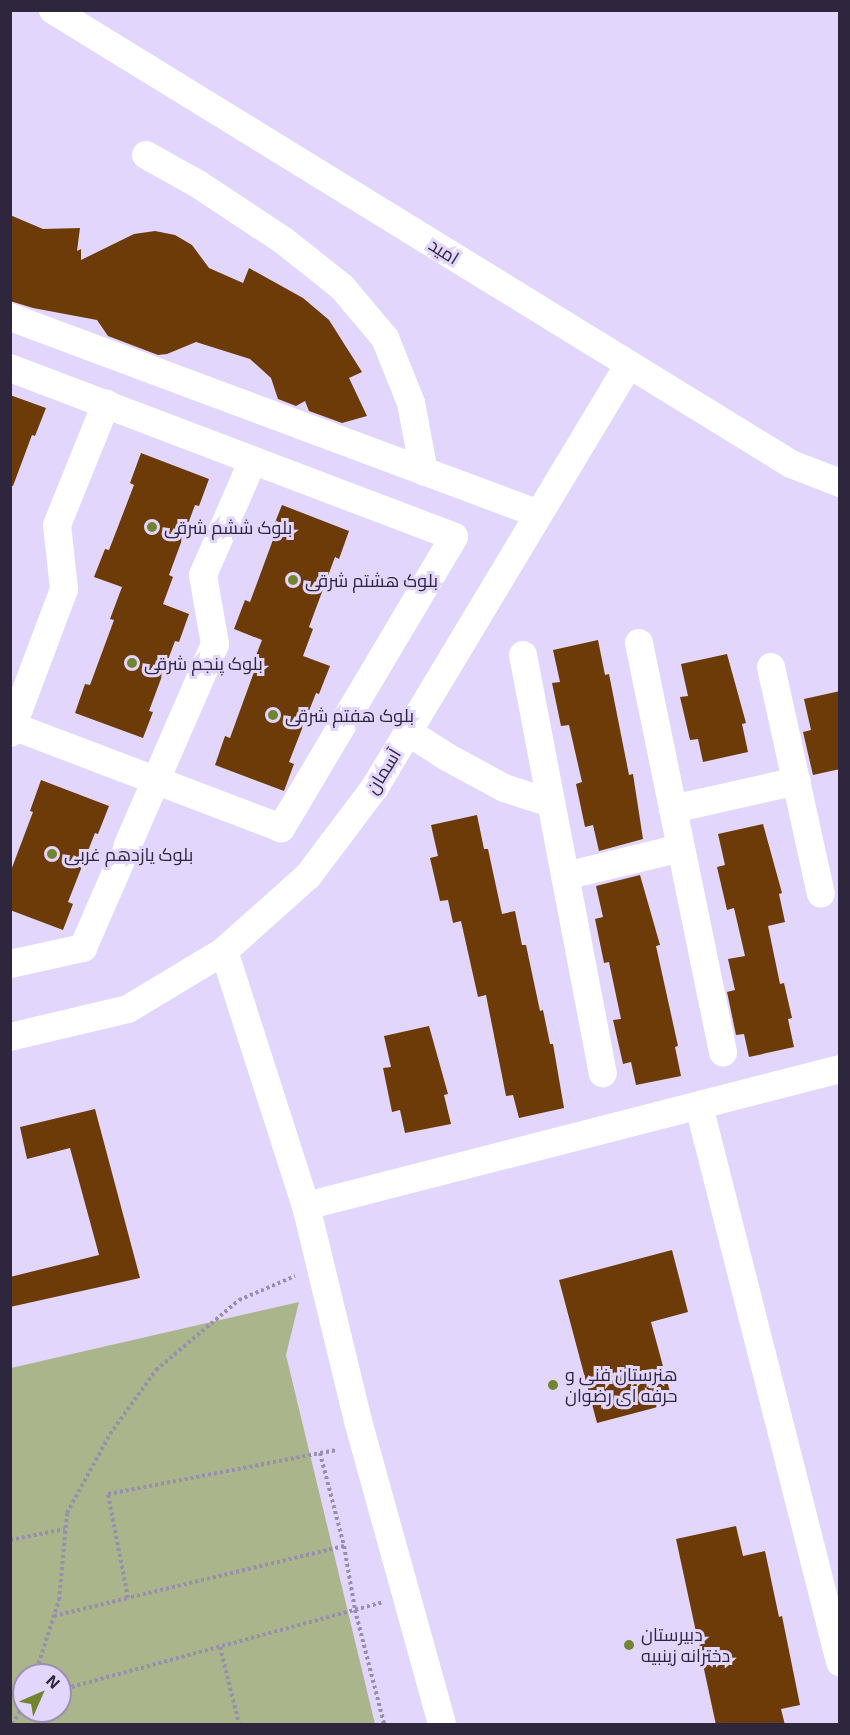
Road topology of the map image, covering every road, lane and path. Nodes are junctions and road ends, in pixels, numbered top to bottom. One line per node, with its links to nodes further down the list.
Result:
1 (53, 10): 4 (street, امید)
2 (146, 155): 8 (street)
3 (10, 317): 8 (street)
4 (629, 365): 9 (street, امید); 10 (street, آسمان)
5 (10, 368): 6 (street)
6 (106, 404): 7 (street); 14 (street)
7 (253, 460): 16 (street); 16 (street)
8 (424, 472): 10 (street)
9 (840, 483)
10 (539, 514): 15 (street, آسمان)
11 (639, 643): 19 (street)
12 (523, 655): 18 (street)
13 (771, 667): 17 (street)
14 (11, 728): 16 (street)
15 (408, 732): 18 (street); 23 (street, آسمان)
16 (156, 780): 24 (street)
17 (796, 781): 19 (street); 22 (street)
18 (551, 803): 21 (street)
19 (673, 810): 20 (street)
20 (681, 848): 21 (street); 26 (street)
21 (565, 876): 28 (street)
22 (821, 894)
23 (224, 951): 25 (street, آسمان); 30 (street)
24 (10, 964)
25 (10, 1037)
26 (723, 1052)
27 (840, 1069): 29 (street)
28 (603, 1072)
29 (699, 1106): 30 (street); 39 (street)
30 (306, 1206): 31 (street)
31 (320, 1265): 32 (street); 34 (path)
32 (364, 1445): 33 (path); 37 (street)
33 (320, 1453): 36 (path); 38 (path)
34 (65, 1529): 35 (path); 41 (path)
35 (10, 1540)
36 (344, 1546): 38 (path); 40 (path)
37 (406, 1596): 40 (path); 50 (street)
38 (128, 1598): 41 (path)
39 (832, 1603): 43 (street)
40 (355, 1610): 42 (path); 49 (path)
41 (54, 1616): 44 (path)
42 (220, 1647): 45 (path); 48 (path)
43 (840, 1662)
44 (39, 1663)
45 (72, 1687)
46 (10, 1710): 47 (path)
47 (10, 1715)
48 (239, 1725)
49 (384, 1725)
50 (442, 1725)

